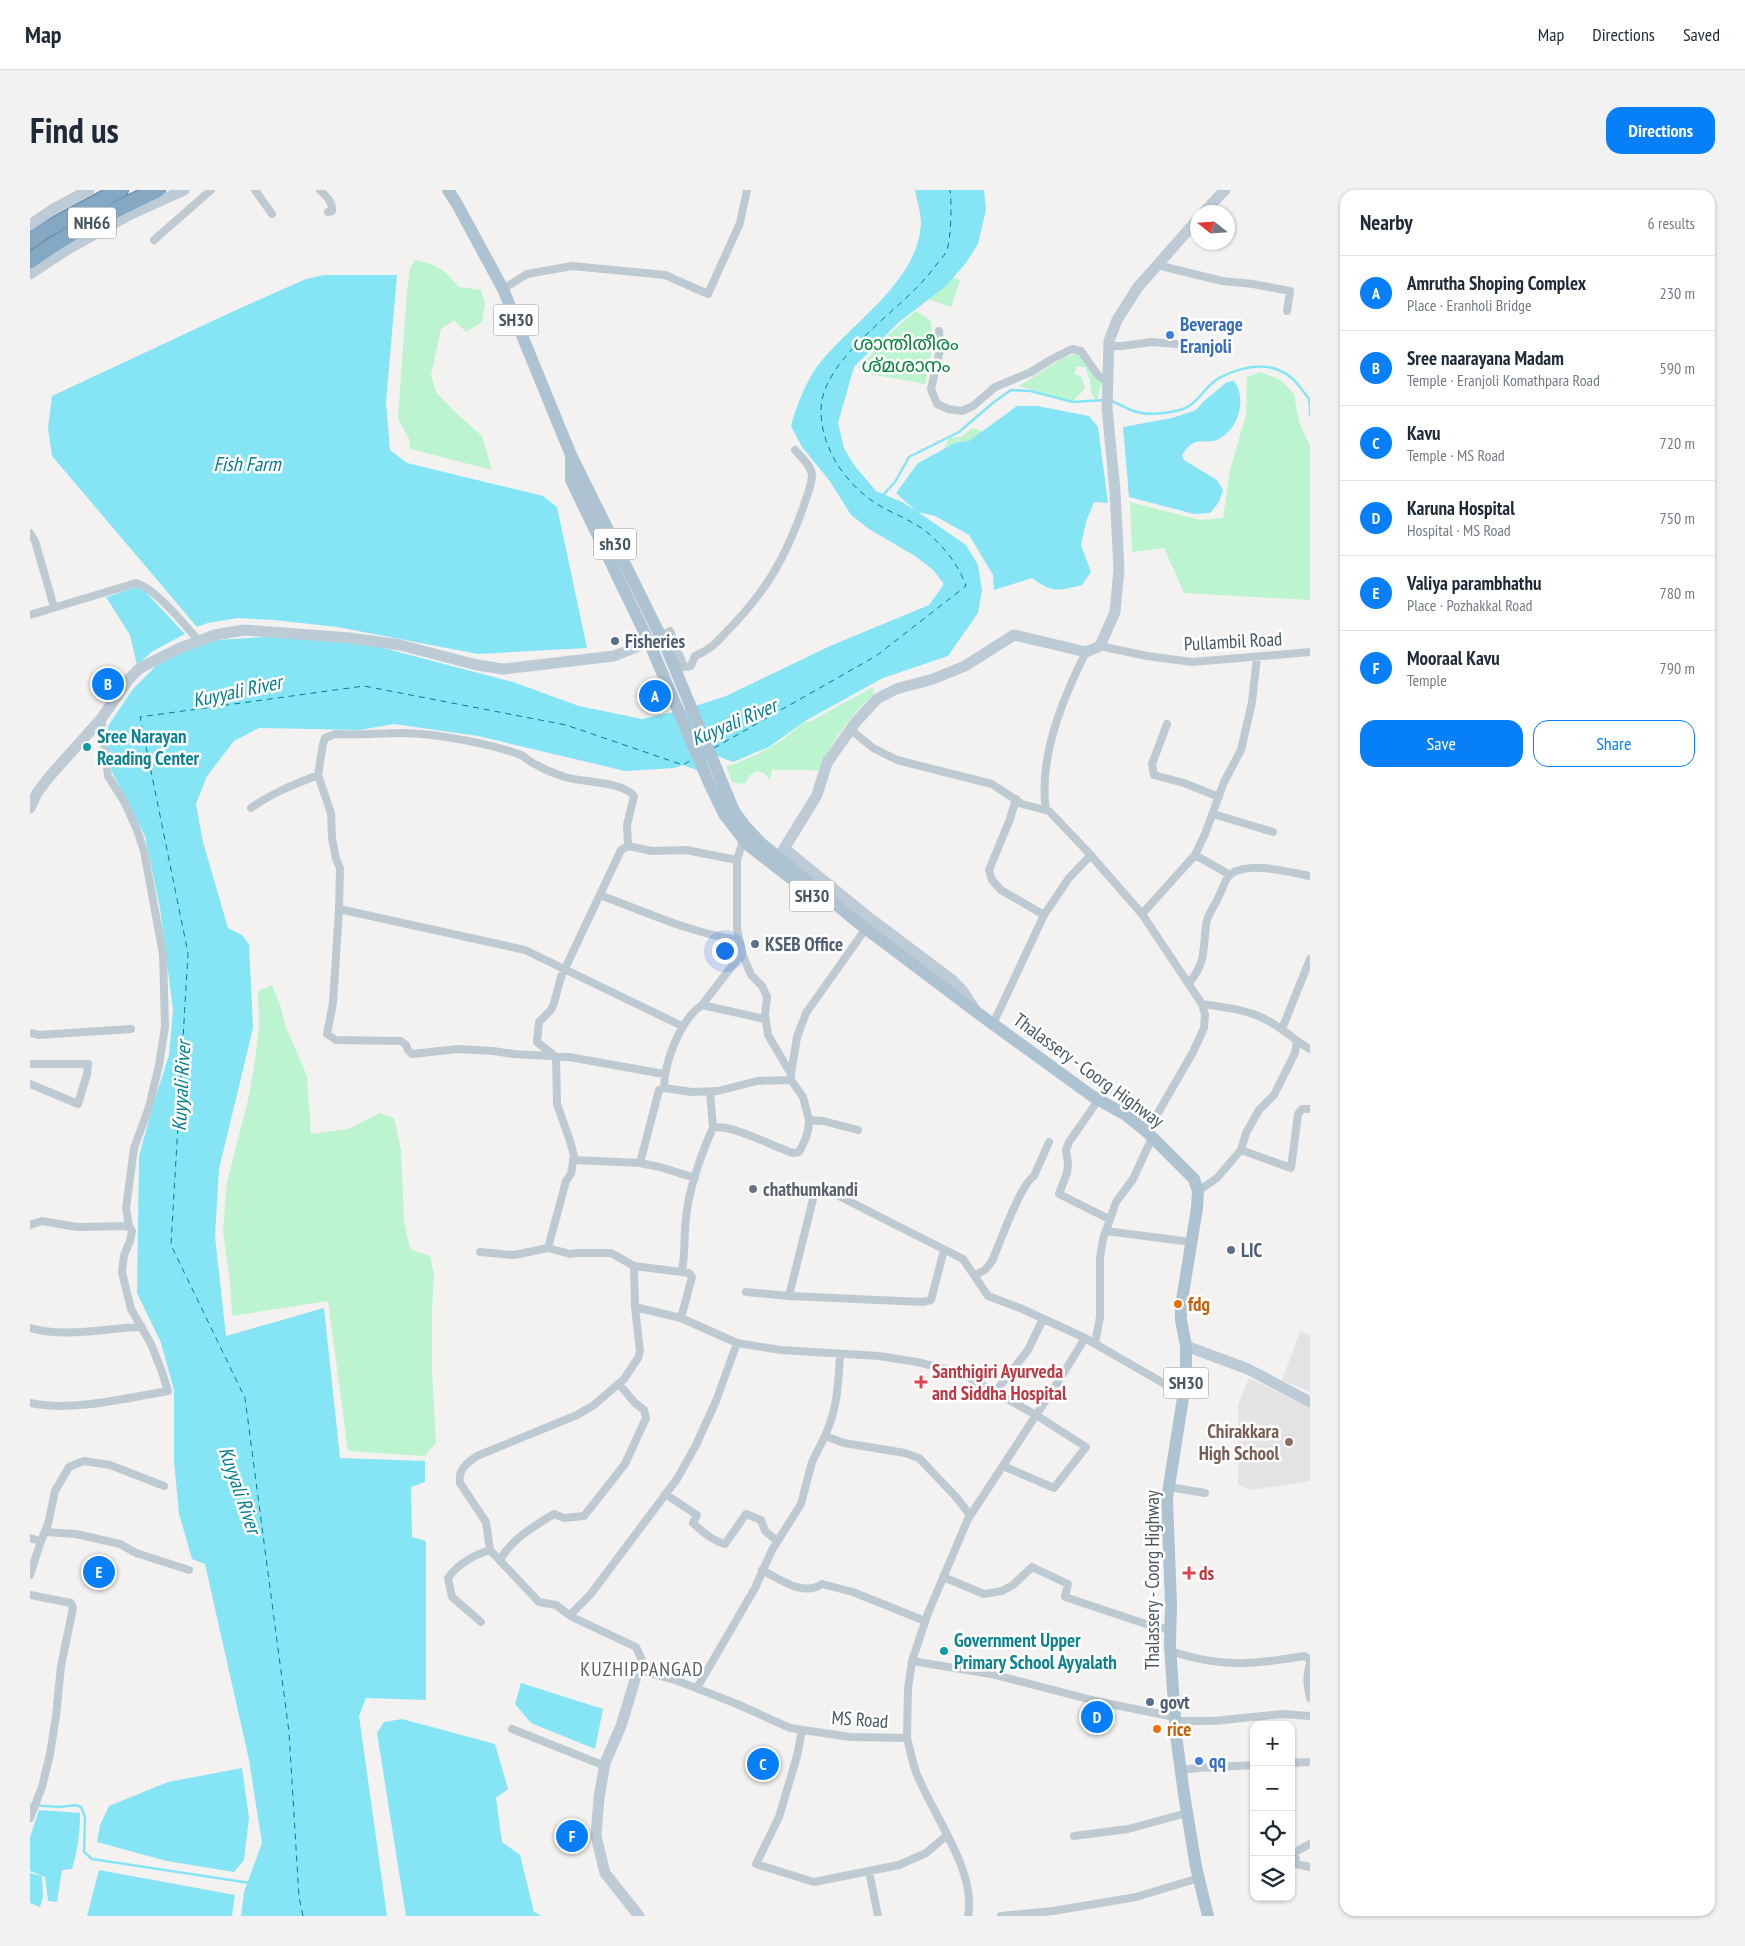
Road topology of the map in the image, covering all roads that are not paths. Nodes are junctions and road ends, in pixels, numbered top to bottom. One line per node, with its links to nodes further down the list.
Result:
1 (89, 190): 14 (street)
2 (120, 190): 17 (highway, NH66)
3 (156, 190): 18 (highway, NH66)
4 (184, 190): 20 (street)
5 (211, 190): 16 (street)
6 (255, 190): 13 (street)
7 (320, 190): 12 (street)
8 (448, 190): 21 (main road, SH30)
9 (747, 190): 21 (street)
10 (1225, 190): 11 (street)
11 (1211, 205)
12 (328, 212)
13 (272, 214)
14 (30, 225)
15 (1190, 228): 19 (street)
16 (154, 240)
17 (30, 241)
18 (30, 261)
19 (1157, 266): 22 (street); 25 (street)
20 (30, 274)
21 (503, 289): 28 (main road, SH30)
22 (1287, 311)
23 (939, 331): 26 (street)
24 (1176, 344): 25 (street)
25 (1108, 346): 26 (street)
26 (1107, 385): 34 (street)
27 (795, 450): 32 (street)
28 (571, 455): 32 (main road, sh30)
29 (30, 533): 30 (street)
30 (54, 607): 31 (street); 33 (street)
31 (30, 615)
32 (654, 638): 33 (street); 49 (main road, SH30); 68 (main road, Thalassery - Coorg Highway / SH30, bridge)
33 (198, 640): 38 (street)
34 (1100, 646): 35 (street); 37 (street, Pullambil Road)
35 (1086, 652): 40 (street); 46 (street)
36 (1310, 652): 37 (street, Pullambil Road)
37 (1257, 658): 42 (street)
38 (101, 719): 44 (street); 101 (street)
39 (1167, 724): 42 (street)
40 (850, 730): 43 (street); 51 (street)
41 (318, 775): 45 (street); 50 (street); 59 (street)
42 (1218, 797): 47 (street)
43 (1016, 800): 46 (street); 61 (street)
44 (30, 808)
45 (251, 808)
46 (1046, 810): 52 (street)
47 (1213, 814): 48 (street); 53 (street)
48 (1272, 832)
49 (743, 841): 54 (street); 55 (main road, SH30)
50 (628, 846): 54 (street); 58 (street)
51 (785, 848): 55 (street); 71 (street)
52 (1091, 854): 60 (street); 61 (street)
53 (1195, 855): 56 (street); 60 (street)
54 (737, 860): 63 (street)
55 (773, 866): 62 (main road, SH30)
56 (1230, 875): 57 (street); 67 (street)
57 (1310, 876)
58 (600, 895): 63 (street); 66 (street)
59 (339, 909): 66 (street); 80 (street)
60 (1142, 914): 67 (street)
61 (1044, 915): 73 (street)
62 (862, 934): 68 (main road, SH30); 83 (street)
63 (739, 940): 64 (street)
64 (742, 953): 70 (street); 72 (street)
65 (1310, 959): 76 (street)
66 (564, 969): 74 (street); 80 (street)
67 (1189, 982): 69 (street)
68 (950, 991): 71 (main road, Thalassery - Coorg Highway / SH30)
69 (1202, 1004): 76 (street); 92 (street)
70 (702, 1005): 72 (street); 74 (street)
71 (976, 1011): 73 (main road, Thalassery - Coorg Highway / SH30)
72 (765, 1019): 83 (street)
73 (993, 1024): 87 (main road, Thalassery - Coorg Highway / SH30)
74 (682, 1026): 82 (street)
75 (131, 1029): 77 (street)
76 (1282, 1029): 78 (street)
77 (30, 1033)
78 (1298, 1041): 79 (street); 94 (street)
79 (1310, 1049)
80 (556, 1056): 82 (street); 95 (street)
81 (30, 1064): 84 (street)
82 (664, 1074): 85 (street)
83 (791, 1077): 86 (street); 89 (street)
84 (30, 1084)
85 (664, 1088): 86 (street); 96 (street)
86 (710, 1092): 90 (street)
87 (1099, 1099): 92 (main road, Thalassery - Coorg Highway / SH30); 99 (street)
88 (1310, 1109): 94 (street)
89 (809, 1120): 90 (street); 91 (street)
90 (714, 1128): 97 (street)
91 (858, 1130)
92 (1150, 1135): 98 (main road, Thalassery - Coorg Highway / SH30); 99 (street)
93 (1049, 1142): 109 (street)
94 (1241, 1150): 98 (street)
95 (573, 1160): 96 (street); 104 (street)
96 (640, 1163): 97 (street)
97 (695, 1178): 108 (street)
98 (1198, 1191): 103 (main road, Thalassery - Coorg Highway / SH30)
99 (1109, 1219): 102 (street)
100 (30, 1225): 101 (street)
101 (129, 1226): 115 (street)
102 (1106, 1231): 103 (street); 119 (street)
103 (1191, 1242): 120 (main road, Thalassery - Coorg Highway / SH30)
104 (548, 1248): 106 (street); 107 (street)
105 (944, 1250): 109 (street); 111 (street); 111 (street)
106 (480, 1252)
107 (634, 1266): 108 (street); 112 (street)
108 (682, 1272): 113 (street)
109 (975, 1275): 114 (street)
110 (746, 1292): 111 (street)
111 (789, 1296)
112 (634, 1308): 113 (street); 122 (street)
113 (681, 1318): 118 (street)
114 (1043, 1319): 117 (street); 123 (street)
115 (142, 1327): 116 (street); 126 (street)
116 (30, 1329)
117 (1085, 1338): 119 (street); 127 (street, MS Road)
118 (737, 1343): 121 (street); 133 (street)
119 (1095, 1344): 124 (street)
120 (1186, 1346): 124 (main road, Thalassery - Coorg Highway / SH30); 125 (street)
121 (840, 1354): 123 (street); 128 (street)
122 (619, 1384): 139 (street); 140 (street)
123 (996, 1391): 127 (street)
124 (1184, 1395): 131 (main road, Thalassery - Coorg Highway / SH30)
125 (1310, 1402)
126 (30, 1403)
127 (1036, 1415): 129 (street, MS Road); 129 (street)
128 (824, 1436): 134 (street); 137 (street)
129 (1003, 1466): 134 (street, MS Road)
130 (164, 1486): 135 (street)
131 (1169, 1487): 132 (street); 149 (main road, Thalassery - Coorg Highway / SH30)
132 (1205, 1493)
133 (665, 1494): 137 (street); 146 (street)
134 (970, 1515): 144 (street, MS Road)
135 (45, 1532): 138 (street); 141 (street)
136 (30, 1538): 138 (street)
137 (778, 1541): 142 (street)
138 (41, 1542): 143 (street)
139 (490, 1550): 140 (street); 148 (street)
140 (500, 1560): 146 (street)
141 (189, 1570)
142 (762, 1570): 147 (street); 154 (street)
143 (30, 1575)
144 (943, 1577): 147 (street, MS Road); 149 (street)
145 (30, 1595): 167 (street)
146 (570, 1615): 153 (street)
147 (925, 1621): 151 (street, MS Road)
148 (480, 1622)
149 (1170, 1630): 150 (main road, Thalassery - Coorg Highway / SH30)
150 (1170, 1651): 152 (street); 157 (main road, Thalassery - Coorg Highway / SH30)
151 (912, 1661): 157 (street); 160 (street, MS Road)
152 (1310, 1661): 155 (street)
153 (638, 1670): 154 (street, MS Road); 164 (street)
154 (697, 1688): 159 (street, MS Road)
155 (1310, 1698)
156 (1310, 1716): 157 (street)
157 (1175, 1719): 165 (main road, Thalassery - Coorg Highway / SH30)
158 (512, 1729): 164 (street)
159 (802, 1730): 160 (street, MS Road); 172 (street)
160 (907, 1738): 168 (street)
161 (1310, 1762): 162 (street)
162 (1295, 1763)
163 (1250, 1765): 165 (street)
164 (604, 1766): 175 (street)
165 (1181, 1770): 166 (main road, Thalassery - Coorg Highway / SH30)
166 (1187, 1812): 169 (street); 173 (main road, Thalassery - Coorg Highway / SH30)
167 (30, 1818)
168 (947, 1835): 172 (street); 177 (street)
169 (1074, 1836)
170 (1310, 1844): 171 (street)
171 (1310, 1867)
172 (869, 1871): 176 (street)
173 (1198, 1878): 174 (street); 179 (main road, Thalassery - Coorg Highway / SH30)
174 (1054, 1913): 178 (street)
175 (638, 1916)
176 (878, 1916)
177 (968, 1916)
178 (1001, 1916)
179 (1208, 1916)

